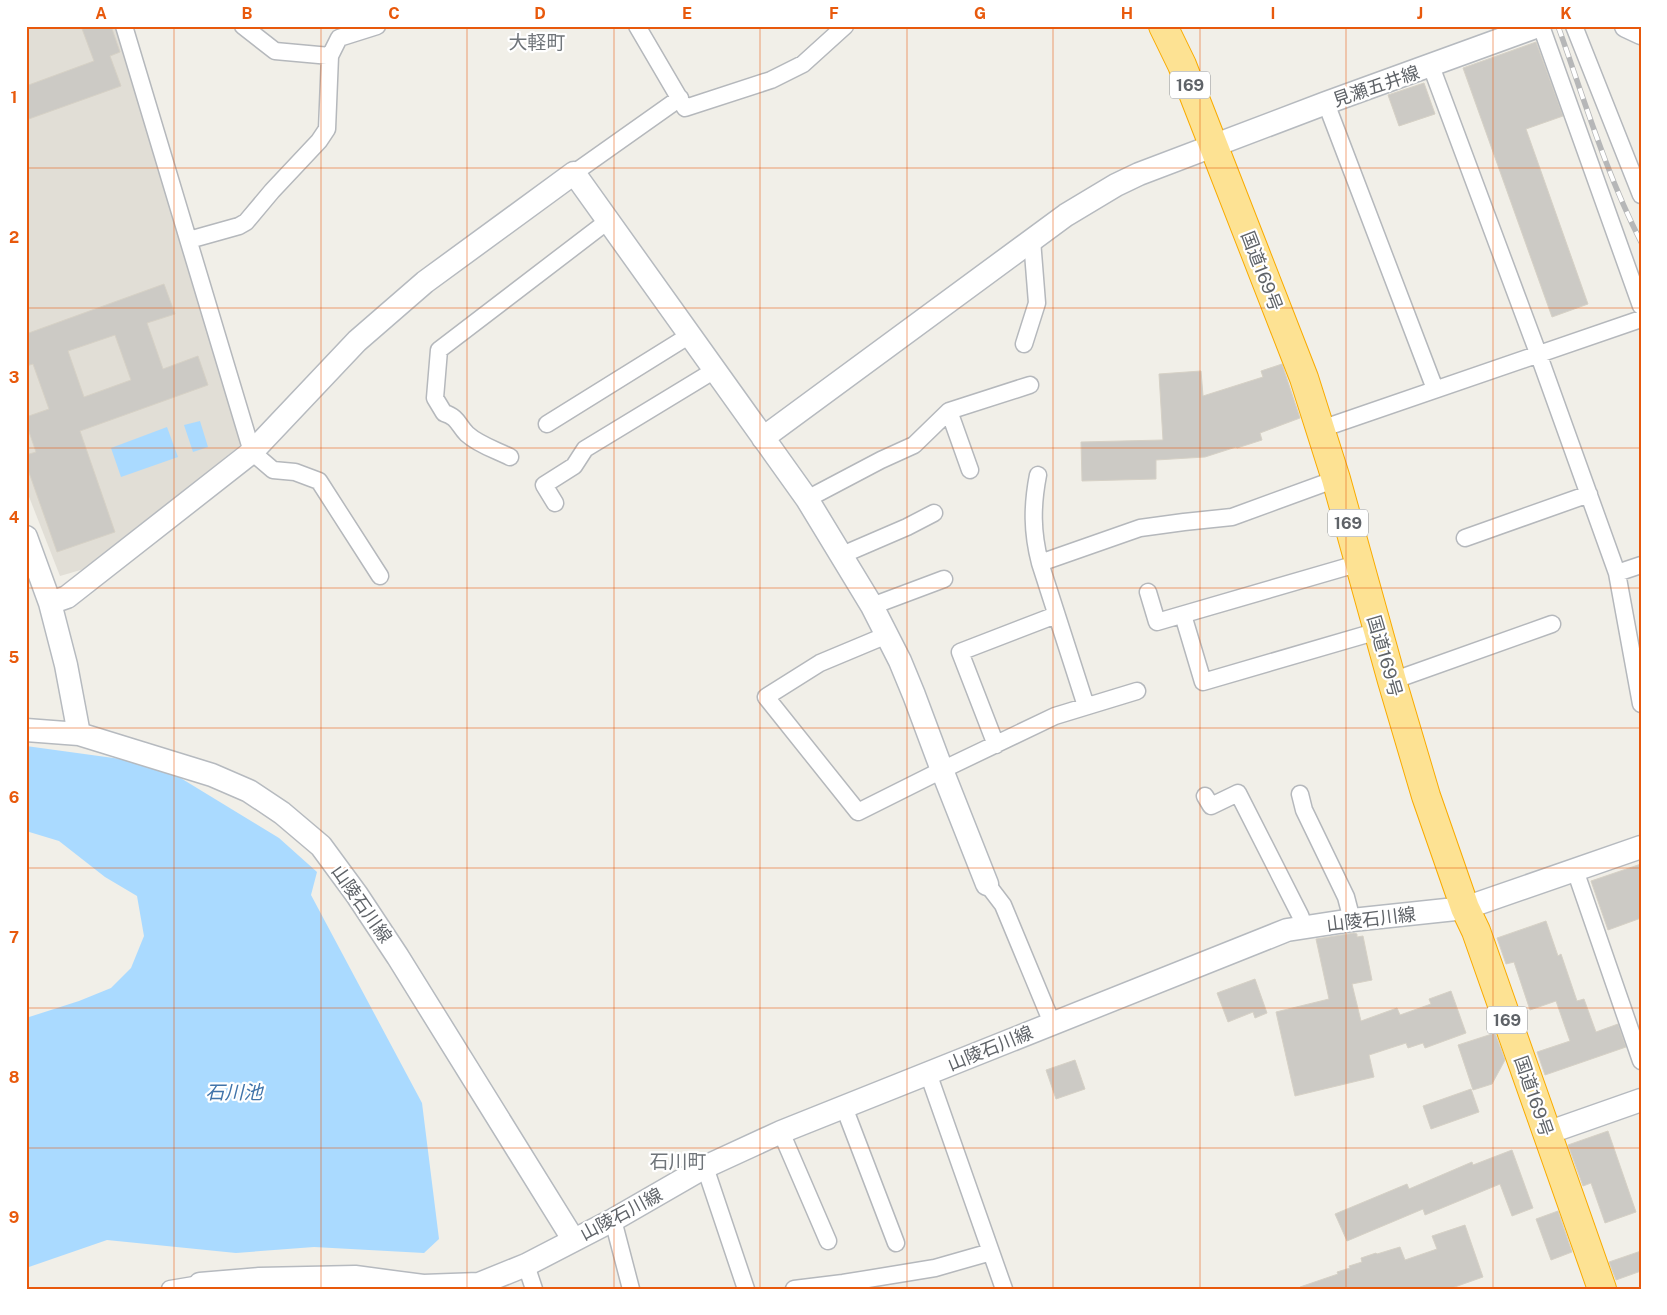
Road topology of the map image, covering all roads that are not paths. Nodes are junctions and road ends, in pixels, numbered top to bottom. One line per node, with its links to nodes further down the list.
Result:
1 (124, 26): 19 (street)
2 (242, 26): 11 (street)
3 (377, 26): 11 (street)
4 (637, 26): 13 (street)
5 (845, 26): 13 (street)
6 (1540, 26): 12 (street, 見瀬五井線); 21 (street)
7 (1574, 26): 17 (street)
8 (1626, 26): 10 (street)
9 (1172, 32): 15 (highway, 国道169号 / 169)
10 (1641, 33)
11 (330, 56): 19 (street)
12 (1431, 66): 14 (street, 見瀬五井線); 25 (street)
13 (680, 98): 16 (street)
14 (1326, 103): 15 (street, 見瀬五井線); 28 (street)
15 (1213, 145): 20 (street, 見瀬五井線); 31 (highway, 国道169号 / 169)
16 (574, 173): 18 (street); 33 (street)
17 (1641, 195)
18 (608, 220): 23 (street); 34 (street)
19 (189, 240): 33 (street)
20 (1032, 240): 24 (street); 32 (street, 見瀬五井線)
21 (1641, 306)
22 (1641, 319): 25 (street)
23 (690, 335): 26 (street); 30 (street)
24 (1024, 344)
25 (1538, 353): 28 (street); 38 (street)
26 (716, 370): 32 (street); 40 (street)
27 (1030, 385): 29 (street)
28 (1435, 389): 31 (street)
29 (949, 411): 35 (street); 39 (street)
30 (547, 424)
31 (1321, 429): 37 (highway, 国道169号 / 169)
32 (763, 438): 39 (street)
33 (252, 452): 49 (street); 52 (street)
34 (510, 457)
35 (970, 470)
36 (1038, 475): 45 (street)
37 (1336, 479): 45 (street); 46 (highway, 国道169号 / 169)
38 (1589, 494): 43 (street); 48 (street)
39 (807, 500): 44 (street)
40 (554, 503)
41 (934, 513): 44 (street)
42 (26, 537): 52 (street)
43 (1465, 538)
44 (842, 556): 53 (street)
45 (1040, 563): 54 (street)
46 (1360, 563): 55 (street); 57 (highway, 国道169号 / 169)
47 (1641, 565): 48 (street)
48 (1616, 573): 61 (street)
49 (380, 576)
50 (944, 578): 53 (street)
51 (1148, 592): 55 (street)
52 (50, 603): 64 (street)
53 (872, 606): 58 (street)
54 (1056, 615): 62 (street); 65 (street)
55 (1183, 615): 57 (street)
56 (1552, 624): 59 (street)
57 (1378, 631): 59 (highway, 国道169号 / 169)
58 (887, 635): 66 (street); 66 (street)
59 (1392, 681): 72 (highway, 国道169号 / 169)
60 (1137, 691): 62 (street)
61 (1641, 704)
62 (1086, 706): 65 (street)
63 (26, 730): 64 (street, 山陵石川線)
64 (79, 734): 84 (street, 山陵石川線)
65 (996, 745): 66 (street)
66 (942, 770): 71 (street)
67 (1300, 794): 73 (street)
68 (1205, 796): 74 (street)
69 (1641, 847): 70 (street, 山陵石川線)
70 (1575, 870): 72 (street, 山陵石川線); 76 (street)
71 (987, 884): 75 (street)
72 (1465, 908): 73 (street, 山陵石川線); 81 (highway, 国道169号 / 169)
73 (1352, 920): 74 (street, 山陵石川線)
74 (1305, 928): 75 (street, 山陵石川線)
75 (1052, 1023): 77 (street, 山陵石川線)
76 (1641, 1061)
77 (928, 1073): 79 (street, 山陵石川線); 87 (street)
78 (1641, 1100): 81 (street)
79 (844, 1107): 80 (street, 山陵石川線); 86 (street)
80 (781, 1132): 82 (street, 山陵石川線); 85 (street)
81 (1547, 1133): 96 (highway, 国道169号 / 169)
82 (705, 1167): 83 (street, 山陵石川線); 93 (street)
83 (612, 1220): 84 (street, 山陵石川線); 92 (street)
84 (573, 1239): 88 (street)
85 (828, 1241)
86 (896, 1243)
87 (991, 1252): 94 (street); 95 (street)
88 (526, 1265): 89 (street); 91 (street)
89 (200, 1284): 90 (street)
90 (170, 1289)
91 (534, 1289)
92 (631, 1289)
93 (746, 1289)
94 (794, 1289)
95 (1004, 1289)
96 (1602, 1289)

